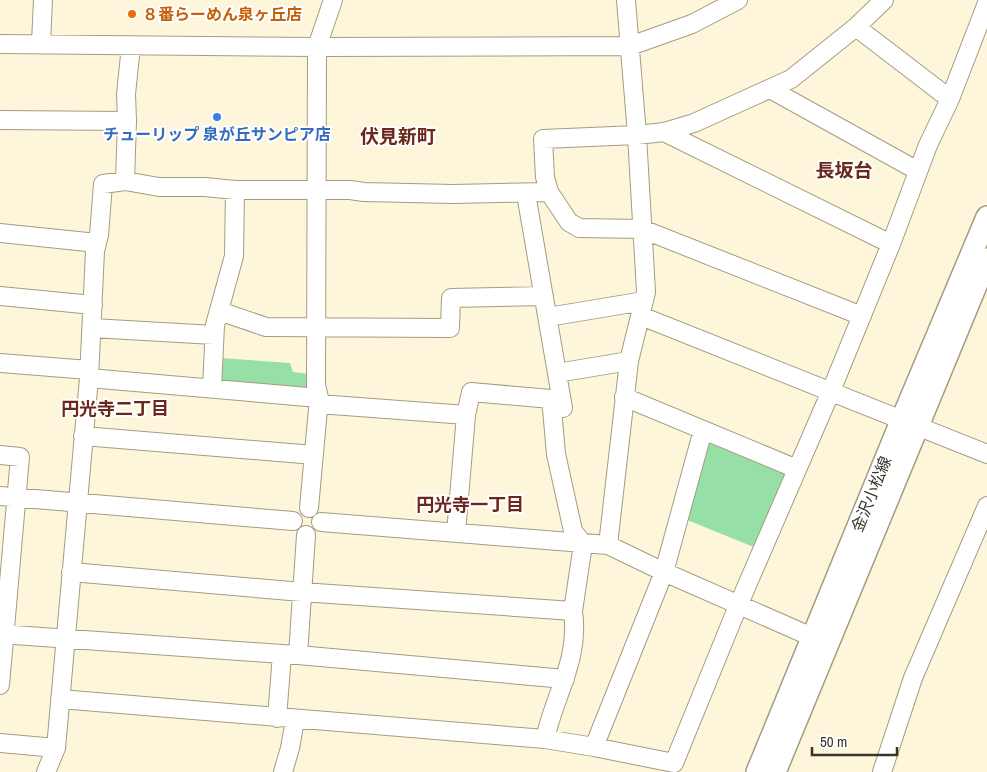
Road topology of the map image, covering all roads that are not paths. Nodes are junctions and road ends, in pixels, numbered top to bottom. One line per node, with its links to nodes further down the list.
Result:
1 (42, 0): 8 (street)
2 (333, 0): 12 (street)
3 (626, 0): 11 (street)
4 (738, 0): 11 (street)
5 (884, 0): 7 (street)
6 (987, 1): 14 (street)
7 (856, 28): 13 (street); 14 (street)
8 (41, 43): 9 (street); 10 (street)
9 (0, 44)
10 (131, 46): 12 (street); 16 (street)
11 (630, 46): 12 (street); 18 (street)
12 (317, 47): 22 (street)
13 (770, 89): 17 (street); 19 (street)
14 (950, 99): 19 (street)
15 (0, 120): 16 (street)
16 (127, 121): 20 (street)
17 (664, 132): 18 (street); 29 (street)
18 (637, 135): 23 (street); 26 (street)
19 (918, 171): 29 (street)
20 (125, 181): 21 (street); 28 (street)
21 (235, 190): 22 (street); 35 (street)
22 (317, 190): 24 (street); 39 (street)
23 (549, 192): 24 (street); 26 (street)
24 (526, 194): 32 (street)
25 (987, 217): 51 (main road, 金沢小松線)
26 (642, 228): 34 (street); 36 (street)
27 (0, 233): 28 (street)
28 (97, 243): 33 (street)
29 (891, 244): 36 (street)
30 (987, 259): 51 (main road, 金沢小松線)
31 (0, 296): 33 (street)
32 (544, 296): 37 (street); 39 (street)
33 (93, 305): 38 (street)
34 (642, 308): 37 (street); 41 (street); 46 (street)
35 (219, 311): 39 (street); 40 (street)
36 (862, 316): 46 (street)
37 (548, 317): 43 (street)
38 (92, 328): 40 (street); 44 (street)
39 (316, 328): 48 (street)
40 (214, 335): 45 (street)
41 (629, 361): 43 (street); 47 (street)
42 (0, 363): 44 (street)
43 (557, 373): 49 (street)
44 (89, 374): 45 (street); 53 (street)
45 (212, 388): 48 (street)
46 (831, 391): 51 (street); 57 (street)
47 (624, 397): 52 (street); 68 (street)
48 (319, 401): 50 (street); 56 (street)
49 (552, 409): 50 (street); 67 (street)
50 (466, 415): 65 (street)
51 (910, 423): 54 (street); 76 (main road, 金沢小松線); 91 (main road, 金沢小松線)
52 (702, 430): 57 (street); 71 (street)
53 (84, 436): 56 (street); 60 (street)
54 (985, 448)
55 (0, 455): 59 (street)
56 (314, 455): 62 (street)
57 (797, 469): 73 (street)
58 (0, 496): 59 (street)
59 (18, 498): 60 (street); 69 (street)
60 (77, 503): 63 (street); 70 (street)
61 (987, 506): 92 (street)
62 (309, 508): 63 (street); 64 (street)
63 (294, 521): 66 (street)
64 (321, 522): 65 (street); 66 (street)
65 (456, 533): 67 (street)
66 (306, 535): 72 (street)
67 (583, 544): 68 (street); 74 (street)
68 (608, 545): 71 (street)
69 (7, 546): 75 (street)
70 (71, 572): 72 (street); 77 (street)
71 (664, 572): 73 (street); 86 (street)
72 (302, 592): 74 (street); 78 (street)
73 (738, 606): 76 (street); 86 (street)
74 (573, 611): 79 (street)
75 (3, 634): 77 (street); 80 (street)
76 (812, 637): 90 (main road, 金沢小松線)
77 (65, 639): 78 (street); 81 (street)
78 (290, 655): 79 (street); 82 (street)
79 (565, 678): 84 (street)
80 (0, 685)
81 (60, 699): 82 (street); 87 (street)
82 (277, 718): 83 (street)
83 (295, 720): 84 (street); 89 (street)
84 (545, 739): 86 (street)
85 (0, 743): 87 (street)
86 (594, 747)
87 (56, 748): 88 (street)
88 (46, 772)
89 (284, 772)
90 (757, 772)
91 (775, 772)
92 (882, 772)

